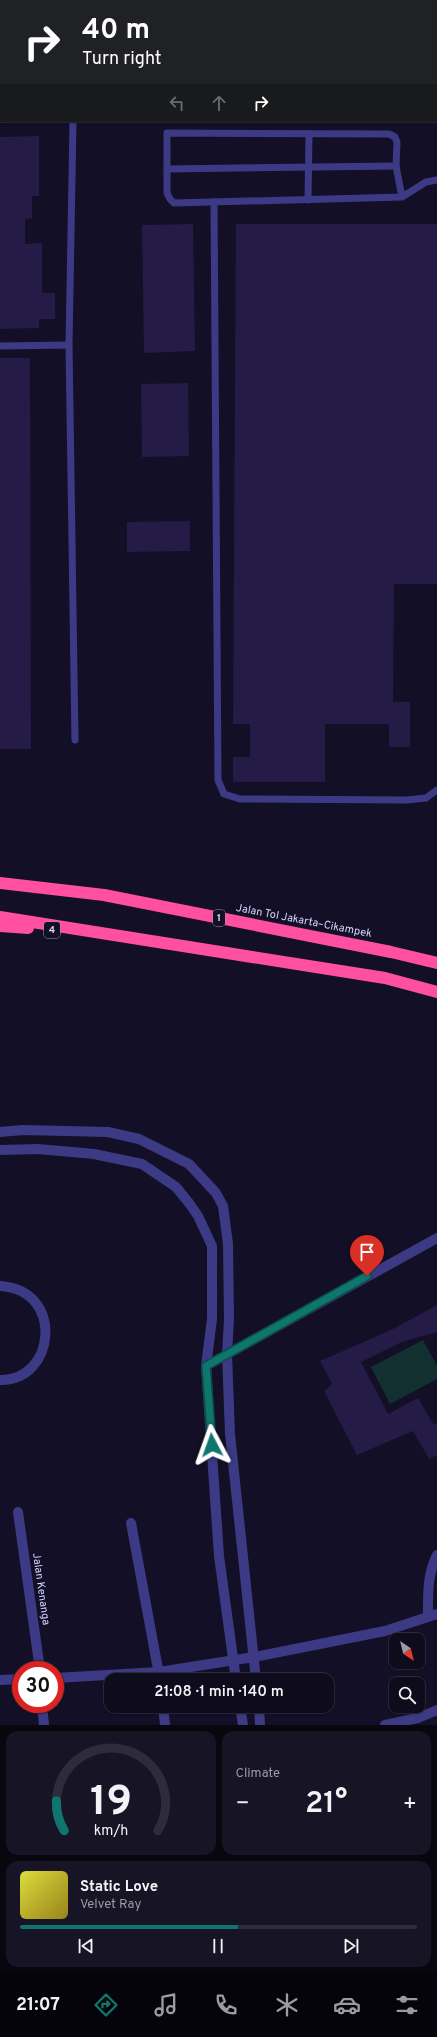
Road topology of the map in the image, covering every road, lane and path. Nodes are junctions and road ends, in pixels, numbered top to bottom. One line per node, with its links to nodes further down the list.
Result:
1 (73, 122): 10 (lane)
2 (309, 134): 3 (lane); 4 (lane); 5 (lane)
3 (396, 166): 4 (lane); 7 (lane)
4 (308, 167): 5 (lane); 8 (lane)
5 (167, 169): 9 (lane)
6 (437, 180): 7 (lane)
7 (402, 197): 8 (lane)
8 (308, 200): 9 (lane)
9 (214, 202): 13 (lane)
10 (69, 345): 11 (lane); 12 (lane)
11 (0, 346)
12 (75, 740)
13 (437, 790)
14 (0, 883): 18 (highway, Jalan Tol Jakarta–Cikampek / 1)
15 (0, 917): 17 (highway)
16 (0, 926): 17 (highway, 4)
17 (105, 933): 19 (highway)
18 (437, 963)
19 (437, 992)
20 (0, 1132): 24 (street)
21 (0, 1150): 25 (street)
22 (437, 1238): 24 (street)
23 (0, 1286): 26 (street)
24 (227, 1354): 25 (street); 31 (street)
25 (206, 1366): 32 (street)
26 (0, 1380)
27 (18, 1512): 33 (street, Jalan Kenanga)
28 (132, 1523): 34 (street)
29 (437, 1555): 30 (street)
30 (432, 1616): 31 (street)
31 (254, 1657): 32 (street); 37 (street)
32 (233, 1660): 35 (street); 36 (street)
33 (39, 1661)
34 (159, 1673)
35 (174, 1673)
36 (235, 1673)
37 (255, 1673)
38 (104, 1677): 39 (street)
39 (64, 1678)
40 (12, 1679): 41 (street)
41 (0, 1680)
42 (437, 1710): 51 (street)
43 (43, 1713): 47 (street)
44 (164, 1713): 48 (street)
45 (241, 1713): 49 (street)
46 (259, 1713): 50 (street)
47 (44, 1725)
48 (165, 1725)
49 (243, 1725)
50 (260, 1725)
51 (385, 1725)

